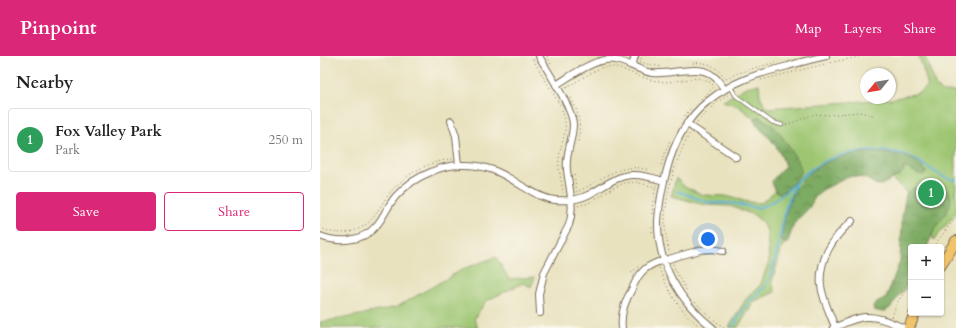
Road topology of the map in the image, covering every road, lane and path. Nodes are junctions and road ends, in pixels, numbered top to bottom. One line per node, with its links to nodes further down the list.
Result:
1 (531, 56): 24 (path)
2 (539, 56): 10 (street)
3 (635, 56): 8 (street)
4 (643, 56): 7 (path)
5 (826, 56): 13 (street)
6 (862, 56): 9 (path)
7 (640, 61)
8 (632, 66): 10 (street); 13 (street)
9 (756, 82)
10 (556, 85): 25 (street)
11 (714, 87): 12 (path)
12 (566, 88)
13 (727, 88): 14 (lane); 17 (street)
14 (733, 92): 18 (lane); 19 (path)
15 (873, 115): 18 (path)
16 (451, 122): 21 (street)
17 (687, 123): 19 (street); 22 (street)
18 (782, 125)
19 (693, 128): 20 (street); 33 (path)
20 (736, 157)
21 (459, 165): 25 (street); 29 (street)
22 (664, 181): 25 (street); 33 (street)
23 (656, 187): 26 (path)
24 (563, 194)
25 (571, 200): 38 (street)
26 (578, 206)
27 (956, 217): 31 (path)
28 (852, 221): 44 (street)
29 (320, 236)
30 (956, 242): 34 (main road)
31 (935, 244)
32 (723, 251): 33 (street)
33 (667, 259): 36 (path); 41 (street); 42 (street)
34 (944, 260)
35 (908, 286): 40 (path)
36 (688, 292)
37 (693, 300): 43 (path)
38 (540, 313)
39 (914, 316): 46 (main road)
40 (890, 322): 44 (street); 45 (street)
41 (622, 328)
42 (713, 328)
43 (724, 328)
44 (834, 328)
45 (904, 328)
46 (909, 328)

